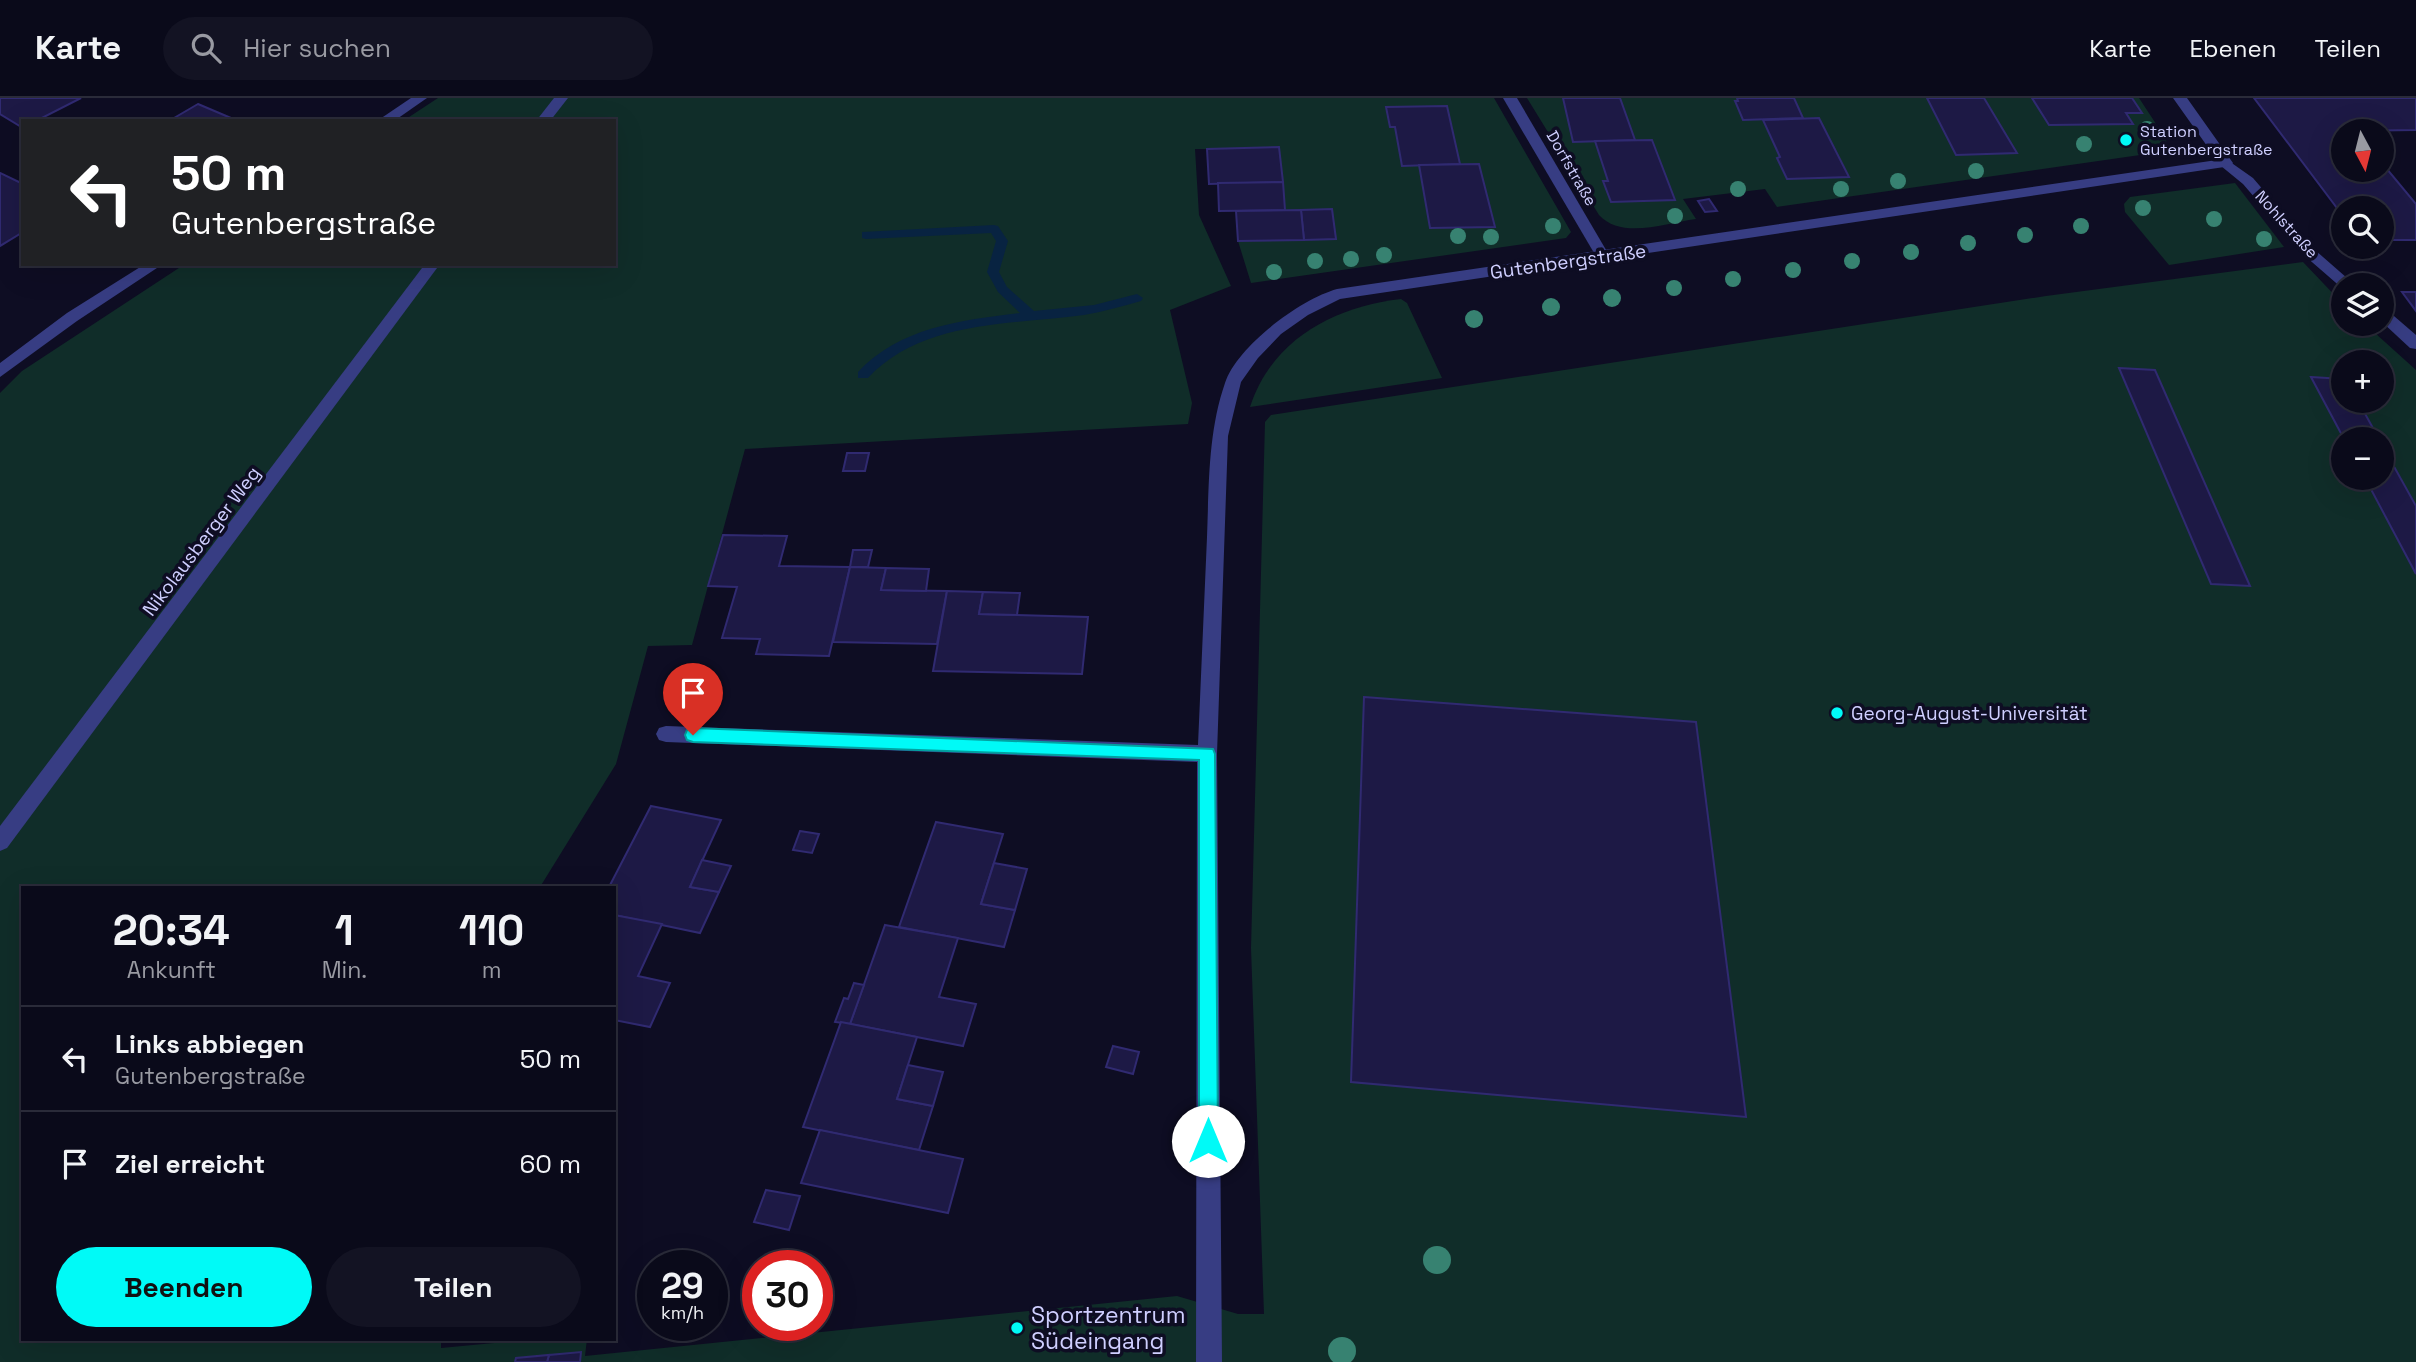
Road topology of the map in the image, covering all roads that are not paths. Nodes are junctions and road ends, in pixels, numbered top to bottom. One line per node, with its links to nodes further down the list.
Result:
1 (420, 98): 5 (street)
2 (561, 98): 6 (street)
3 (1510, 98): 8 (street, Dorfstraße)
4 (2180, 98): 7 (street)
5 (387, 119)
6 (545, 119)
7 (2226, 163): 8 (street, Gutenbergstraße); 11 (street, Nohlstraße)
8 (1602, 256): 16 (street, Gutenbergstraße)
9 (153, 266): 14 (street)
10 (432, 266): 17 (street, Nikolausberger Weg)
11 (2334, 273)
12 (2394, 325): 13 (street)
13 (2416, 344)
14 (0, 371)
15 (666, 734): 16 (street)
16 (1207, 754): 18 (street, Gutenbergstraße)
17 (0, 842)
18 (1209, 1362)

